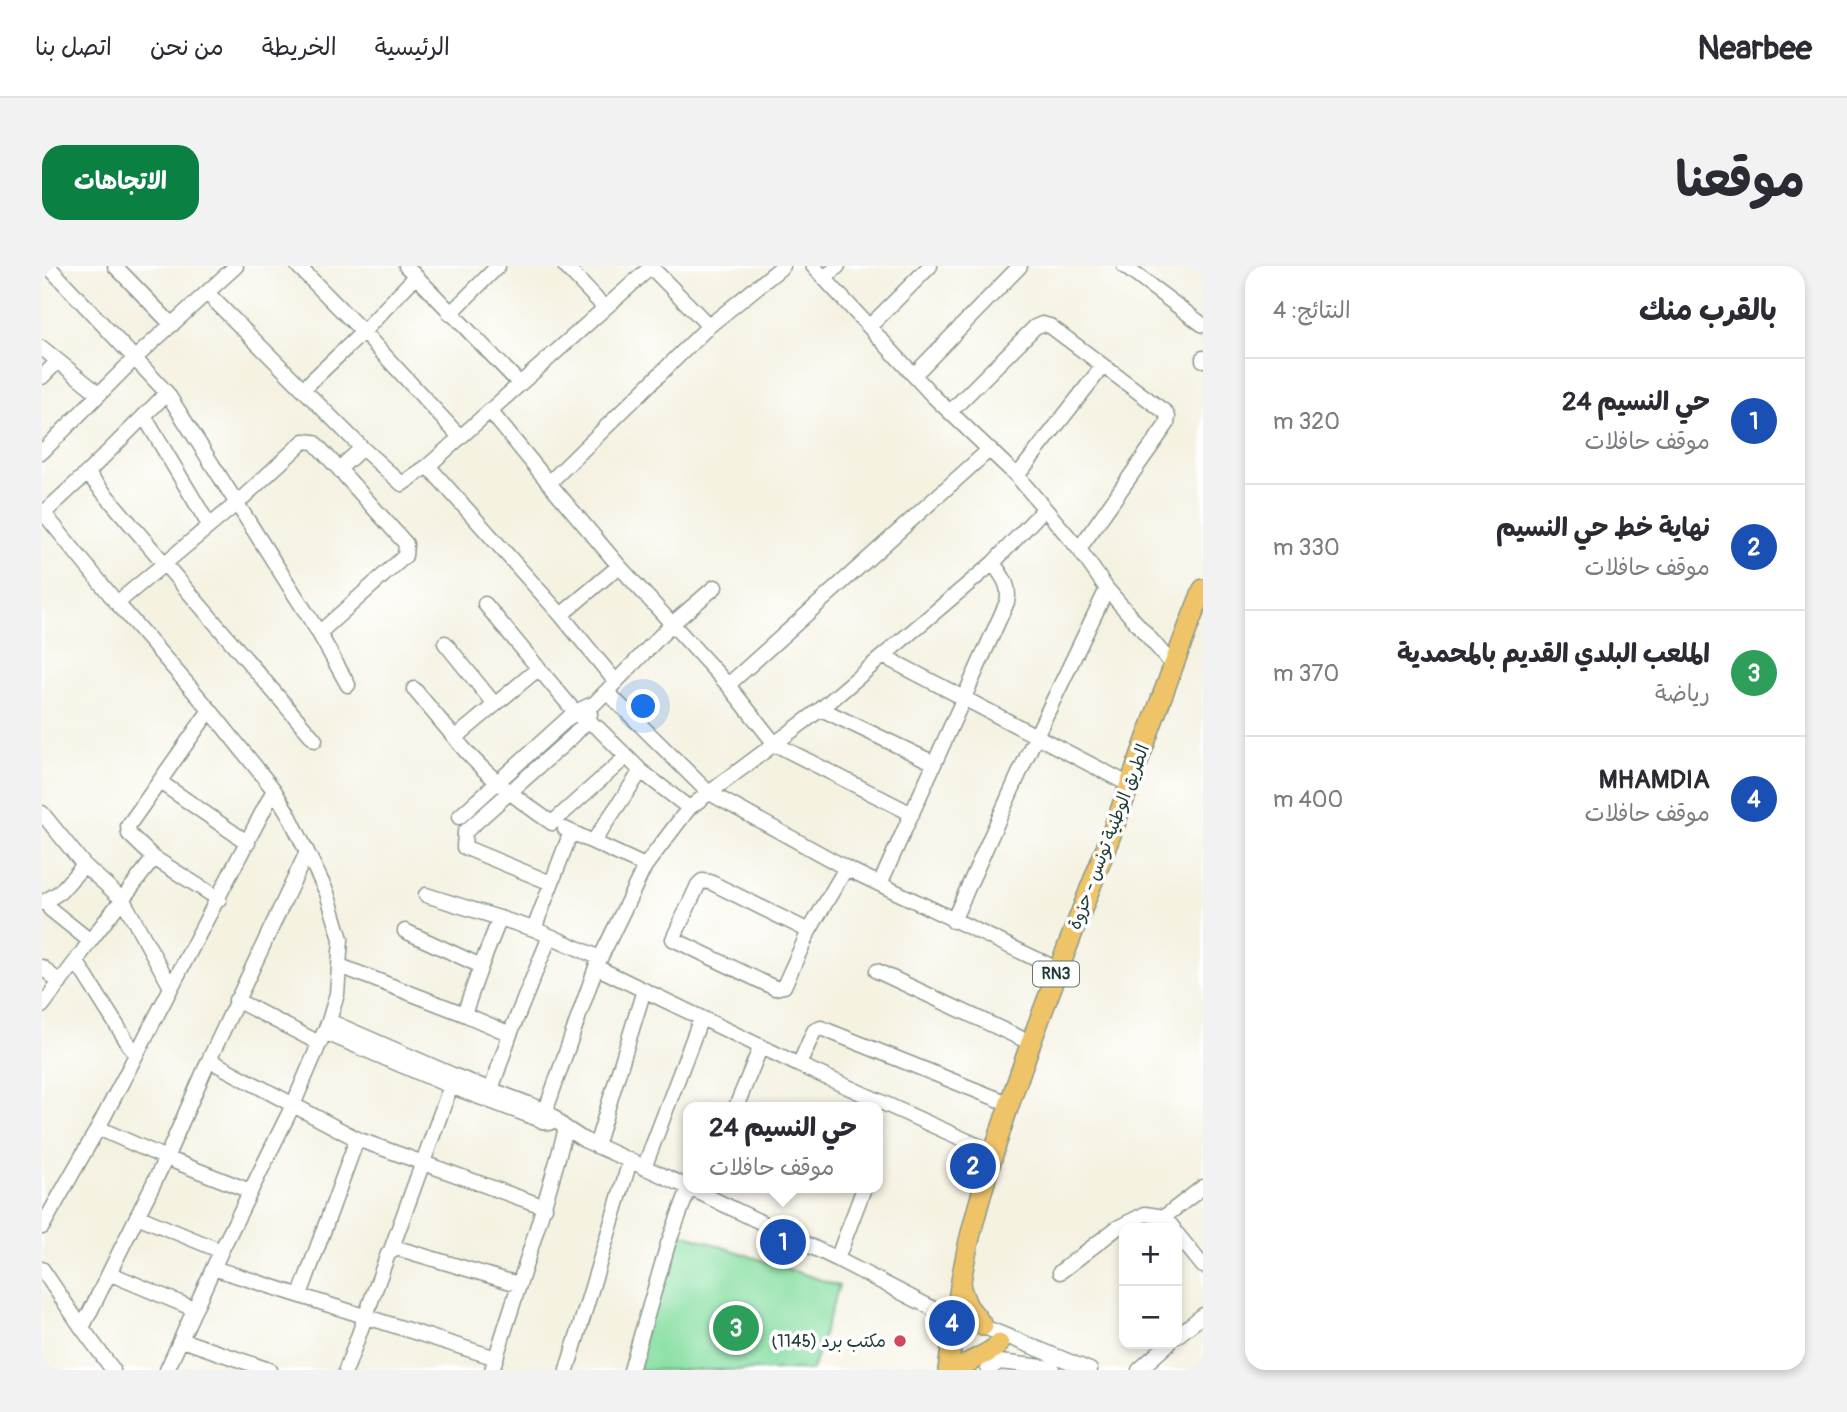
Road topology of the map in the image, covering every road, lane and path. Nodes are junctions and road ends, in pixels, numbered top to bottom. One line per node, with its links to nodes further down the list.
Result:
1 (48, 266): 25 (street)
2 (115, 266): 19 (street)
3 (298, 266): 23 (street)
4 (498, 266): 18 (street)
5 (565, 266): 17 (street)
6 (651, 266): 17 (street); 21 (street)
7 (783, 266): 21 (street)
8 (813, 266): 15 (street)
9 (838, 266): 15 (street)
10 (930, 266): 22 (street)
11 (1020, 266): 28 (street)
12 (1124, 266): 20 (street)
13 (233, 267): 16 (street)
14 (410, 271): 18 (street); 23 (street)
15 (825, 278): 22 (street)
16 (207, 293): 19 (street); 31 (street)
17 (605, 308): 30 (street)
18 (450, 314): 30 (street)
19 (172, 325): 25 (street)
20 (1203, 325)
21 (709, 326): 45 (street)
22 (870, 326): 28 (street)
23 (363, 332): 31 (street); 37 (street)
24 (42, 348): 26 (street)
25 (135, 358): 32 (street); 33 (street)
26 (58, 362): 29 (street); 33 (street)
27 (1103, 366): 35 (street); 44 (street); 50 (street)
28 (914, 375): 35 (street)
29 (42, 377)
30 (520, 384): 34 (street)
31 (303, 389): 38 (street)
32 (167, 393): 36 (street); 46 (street)
33 (99, 394): 40 (street)
34 (490, 411): 37 (street); 45 (street)
35 (950, 412): 39 (street)
36 (144, 416): 43 (street); 49 (street)
37 (460, 437): 41 (street)
38 (362, 448): 41 (street); 42 (street)
39 (990, 449): 44 (street); 67 (street)
40 (42, 452)
41 (428, 466): 59 (street)
42 (339, 469): 46 (street); 61 (street)
43 (87, 473): 48 (street); 51 (street)
44 (1017, 476): 47 (street)
45 (549, 483): 53 (street)
46 (236, 504): 49 (street); 61 (street)
47 (1044, 509): 50 (street); 52 (street)
48 (43, 512): 57 (street)
49 (209, 525): 51 (street)
50 (1079, 549): 55 (street)
51 (165, 562): 57 (street); 77 (street)
52 (993, 563): 63 (street); 70 (street)
53 (619, 566): 59 (street); 60 (street)
54 (715, 587): 60 (street)
55 (1107, 589): 64 (street); 75 (street)
56 (1203, 589): 64 (main road, الطريق الوطنية تونس - حزوة / RN3)
57 (117, 603): 73 (street)
58 (485, 604): 65 (street)
59 (561, 615): 68 (street)
60 (672, 624): 67 (street); 68 (street)
61 (319, 633): 66 (street)
62 (445, 643): 71 (street)
63 (883, 656): 70 (street); 72 (street)
64 (1172, 664): 83 (main road, الطريق الوطنية تونس - حزوة / RN3)
65 (539, 668): 71 (street); 74 (street)
66 (348, 685)
67 (728, 685): 78 (street)
68 (612, 687): 74 (street); 86 (street)
69 (414, 689): 76 (street)
70 (964, 699): 75 (street); 80 (street)
71 (495, 705): 76 (street)
72 (821, 709): 78 (street); 80 (street)
73 (210, 710): 82 (street); 85 (street)
74 (581, 716): 79 (street); 84 (street)
75 (1036, 736): 83 (street); 107 (street)
76 (455, 738): 84 (street)
77 (315, 740)
78 (775, 744): 86 (street); 88 (street)
79 (626, 757): 81 (street); 91 (street)
80 (934, 762): 88 (street)
81 (641, 771): 87 (street); 94 (street)
82 (160, 782): 93 (street); 96 (street)
83 (1130, 785): 118 (main road, الطريق الوطنية تونس - حزوة / RN3)
84 (504, 787): 90 (street); 91 (street); 100 (street)
85 (274, 790): 93 (street); 95 (street)
86 (708, 792): 87 (street); 99 (street)
87 (689, 808): 98 (street)
88 (912, 814): 101 (street)
89 (43, 817): 97 (street)
90 (459, 817)
91 (552, 823): 92 (street)
92 (571, 832): 94 (street); 100 (street)
93 (248, 842): 103 (street)
94 (593, 842): 98 (street)
95 (307, 852): 115 (street); 123 (street)
96 (154, 858): 103 (street); 104 (street)
97 (84, 865): 104 (street); 105 (street)
98 (645, 866): 114 (street)
99 (846, 868): 101 (street); 110 (street)
100 (551, 883): 108 (street)
101 (880, 884): 107 (street)
102 (426, 895): 106 (street)
103 (219, 899): 121 (street)
104 (123, 900): 112 (street); 121 (street)
105 (45, 910): 112 (street)
106 (500, 918): 108 (street); 116 (street)
107 (953, 921): 118 (street)
108 (534, 929): 111 (street)
109 (405, 931): 116 (street)
110 (810, 931): 110 (street)
111 (550, 936): 114 (street); 128 (street)
112 (90, 941): 113 (street)
113 (76, 961): 120 (street); 131 (street)
114 (598, 962): 122 (street); 141 (street)
115 (340, 966): 125 (street); 127 (street)
116 (481, 966): 125 (street)
117 (42, 967): 120 (street)
118 (1057, 969): 129 (main road, الطريق الوطنية تونس - حزوة / RN3)
119 (877, 971): 129 (street)
120 (60, 983): 124 (street)
121 (171, 987): 131 (street)
122 (644, 990): 126 (street); 145 (street)
123 (236, 1000): 127 (street); 132 (street)
124 (42, 1006)
125 (464, 1014): 128 (street)
126 (701, 1017): 130 (street); 150 (street)
127 (324, 1032): 134 (street); 140 (street)
128 (510, 1034): 135 (street)
129 (1031, 1043): 139 (main road, الطريق الوطنية تونس - حزوة / RN3)
130 (761, 1046): 133 (street); 136 (street)
131 (135, 1054): 142 (street)
132 (209, 1060): 140 (street); 147 (street)
133 (799, 1065): 137 (street); 139 (street)
134 (453, 1081): 135 (street); 141 (street); 149 (street)
135 (491, 1090): 141 (street)
136 (738, 1102)
137 (881, 1102)
138 (883, 1103): 146 (street)
139 (1010, 1104): 146 (main road, الطريق الوطنية تونس - حزوة / RN3)
140 (293, 1105): 144 (street); 153 (street)
141 (544, 1116): 143 (street)
142 (98, 1128): 147 (street); 161 (street)
143 (565, 1128): 145 (street); 157 (street)
144 (357, 1139): 149 (street); 174 (street)
145 (596, 1146): 148 (street)
146 (994, 1153): 173 (main road, الطريق الوطنية تونس - حزوة / RN3)
147 (166, 1158): 153 (street); 158 (street)
148 (630, 1161): 150 (street); 192 (street)
149 (422, 1162): 157 (street); 164 (street)
150 (644, 1168): 151 (street)
151 (683, 1184)
152 (1203, 1187): 160 (street)
153 (250, 1191): 165 (street)
154 (692, 1193): 193 (street)
155 (702, 1193): 166 (street)
156 (862, 1193): 166 (street)
157 (545, 1207): 172 (street)
158 (137, 1216): 165 (street); 171 (street)
159 (1127, 1223): 160 (street)
160 (1168, 1223)
161 (42, 1227)
162 (1119, 1227): 170 (street)
163 (1182, 1240): 167 (street)
164 (391, 1250): 172 (street); 177 (street)
165 (221, 1251): 168 (street)
166 (837, 1259): 178 (street)
167 (1203, 1266)
168 (213, 1268): 174 (street); 175 (street)
169 (42, 1269): 180 (street)
170 (1060, 1272)
171 (111, 1274): 175 (street); 180 (street)
172 (518, 1284): 185 (street)
173 (960, 1286): 178 (main road, الطريق الوطنية تونس - حزوة / RN3); 179 (main road)
174 (300, 1295): 177 (street)
175 (194, 1309): 182 (street)
176 (1203, 1315): 181 (street)
177 (365, 1317): 185 (street); 191 (street)
178 (953, 1319): 179 (street); 187 (main road, الطريق الوطنية تونس - حزوة / RN3)
179 (983, 1326): 183 (street)
180 (82, 1328): 188 (street)
181 (1182, 1332)
182 (182, 1340): 189 (street); 190 (street)
183 (1005, 1341): 186 (street); 187 (main road)
184 (1162, 1349): 196 (street)
185 (494, 1364)
186 (1053, 1365): 194 (street); 195 (street)
187 (948, 1366)
188 (113, 1370)
189 (167, 1370)
190 (270, 1370)
191 (346, 1370)
192 (567, 1370)
193 (631, 1370)
194 (988, 1370)
195 (1090, 1370)
196 (1139, 1370)

